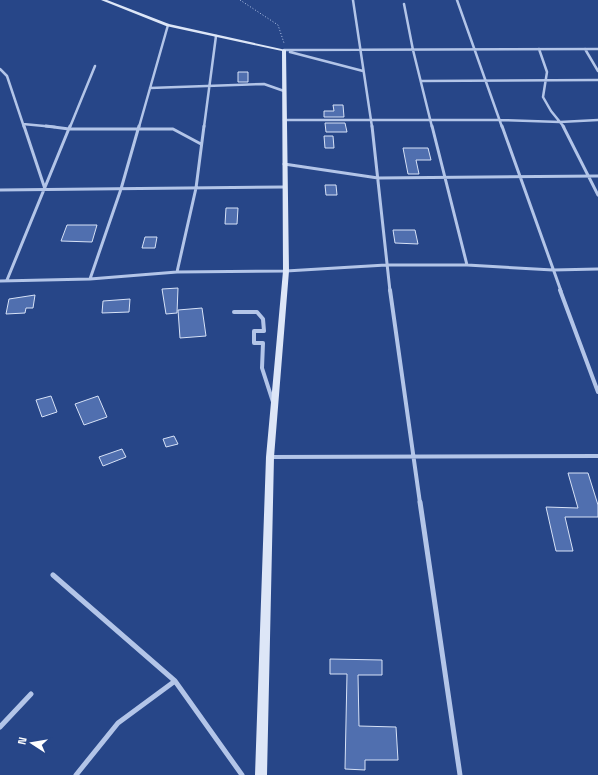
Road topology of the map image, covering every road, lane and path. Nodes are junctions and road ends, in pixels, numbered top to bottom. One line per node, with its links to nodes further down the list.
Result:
1 (103, 0): 6 (street)
2 (240, 0): 11 (path)
3 (353, 0): 12 (street)
4 (457, 0): 14 (street)
5 (404, 4): 13 (street)
6 (168, 25): 7 (street); 24 (street)
7 (216, 36): 11 (street); 23 (street)
8 (538, 49): 9 (street); 14 (street); 22 (street)
9 (586, 49): 10 (street); 17 (street)
10 (598, 49)
11 (284, 50): 12 (street); 18 (street); 25 (street)
12 (360, 50): 13 (street); 18 (street)
13 (413, 50): 14 (street); 21 (street)
14 (476, 50): 19 (street)
15 (95, 66): 34 (street)
16 (0, 69): 32 (street)
17 (598, 70)
18 (363, 71): 26 (street)
19 (486, 80): 21 (street); 22 (street); 29 (street)
20 (598, 80): 22 (street)
21 (421, 81): 27 (street)
22 (548, 81): 31 (street)
23 (209, 86): 24 (street); 25 (street); 35 (street)
24 (150, 88): 33 (street)
25 (284, 91): 28 (street)
26 (370, 119): 27 (street); 28 (street); 41 (street)
27 (430, 119): 29 (street); 40 (street)
28 (284, 120): 36 (street)
29 (500, 120): 31 (street); 37 (street)
30 (598, 120): 31 (street)
31 (560, 122): 38 (street)
32 (23, 124): 34 (street); 45 (street)
33 (138, 128): 34 (street); 35 (street); 43 (street)
34 (70, 129): 45 (street)
35 (201, 144): 44 (street)
36 (284, 164): 41 (street); 42 (street)
37 (520, 176): 38 (street); 40 (street); 51 (street)
38 (588, 176): 39 (street); 47 (street)
39 (598, 176)
40 (445, 177): 41 (street); 49 (street)
41 (378, 178): 48 (street)
42 (284, 187): 44 (street); 52 (street)
43 (121, 188): 44 (street); 45 (street); 54 (street)
44 (196, 188): 53 (street)
45 (45, 189): 46 (street); 55 (street)
46 (0, 190)
47 (598, 195)
48 (386, 265): 49 (street); 52 (street); 62 (street)
49 (467, 265): 51 (street)
50 (598, 269): 51 (street)
51 (553, 270): 58 (street)
52 (286, 271): 53 (street); 59 (street)
53 (178, 272): 54 (street)
54 (90, 279): 55 (street)
55 (7, 280): 56 (street)
56 (0, 281)
57 (234, 312): 59 (street)
58 (598, 392)
59 (275, 408): 61 (street)
60 (598, 456): 62 (street)
61 (270, 457): 62 (street); 69 (street)
62 (413, 457): 70 (street)
63 (53, 575): 64 (street)
64 (175, 681): 67 (street); 68 (street)
65 (31, 694): 66 (street)
66 (0, 727)
67 (76, 775)
68 (242, 775)
69 (261, 775)
70 (460, 775)

